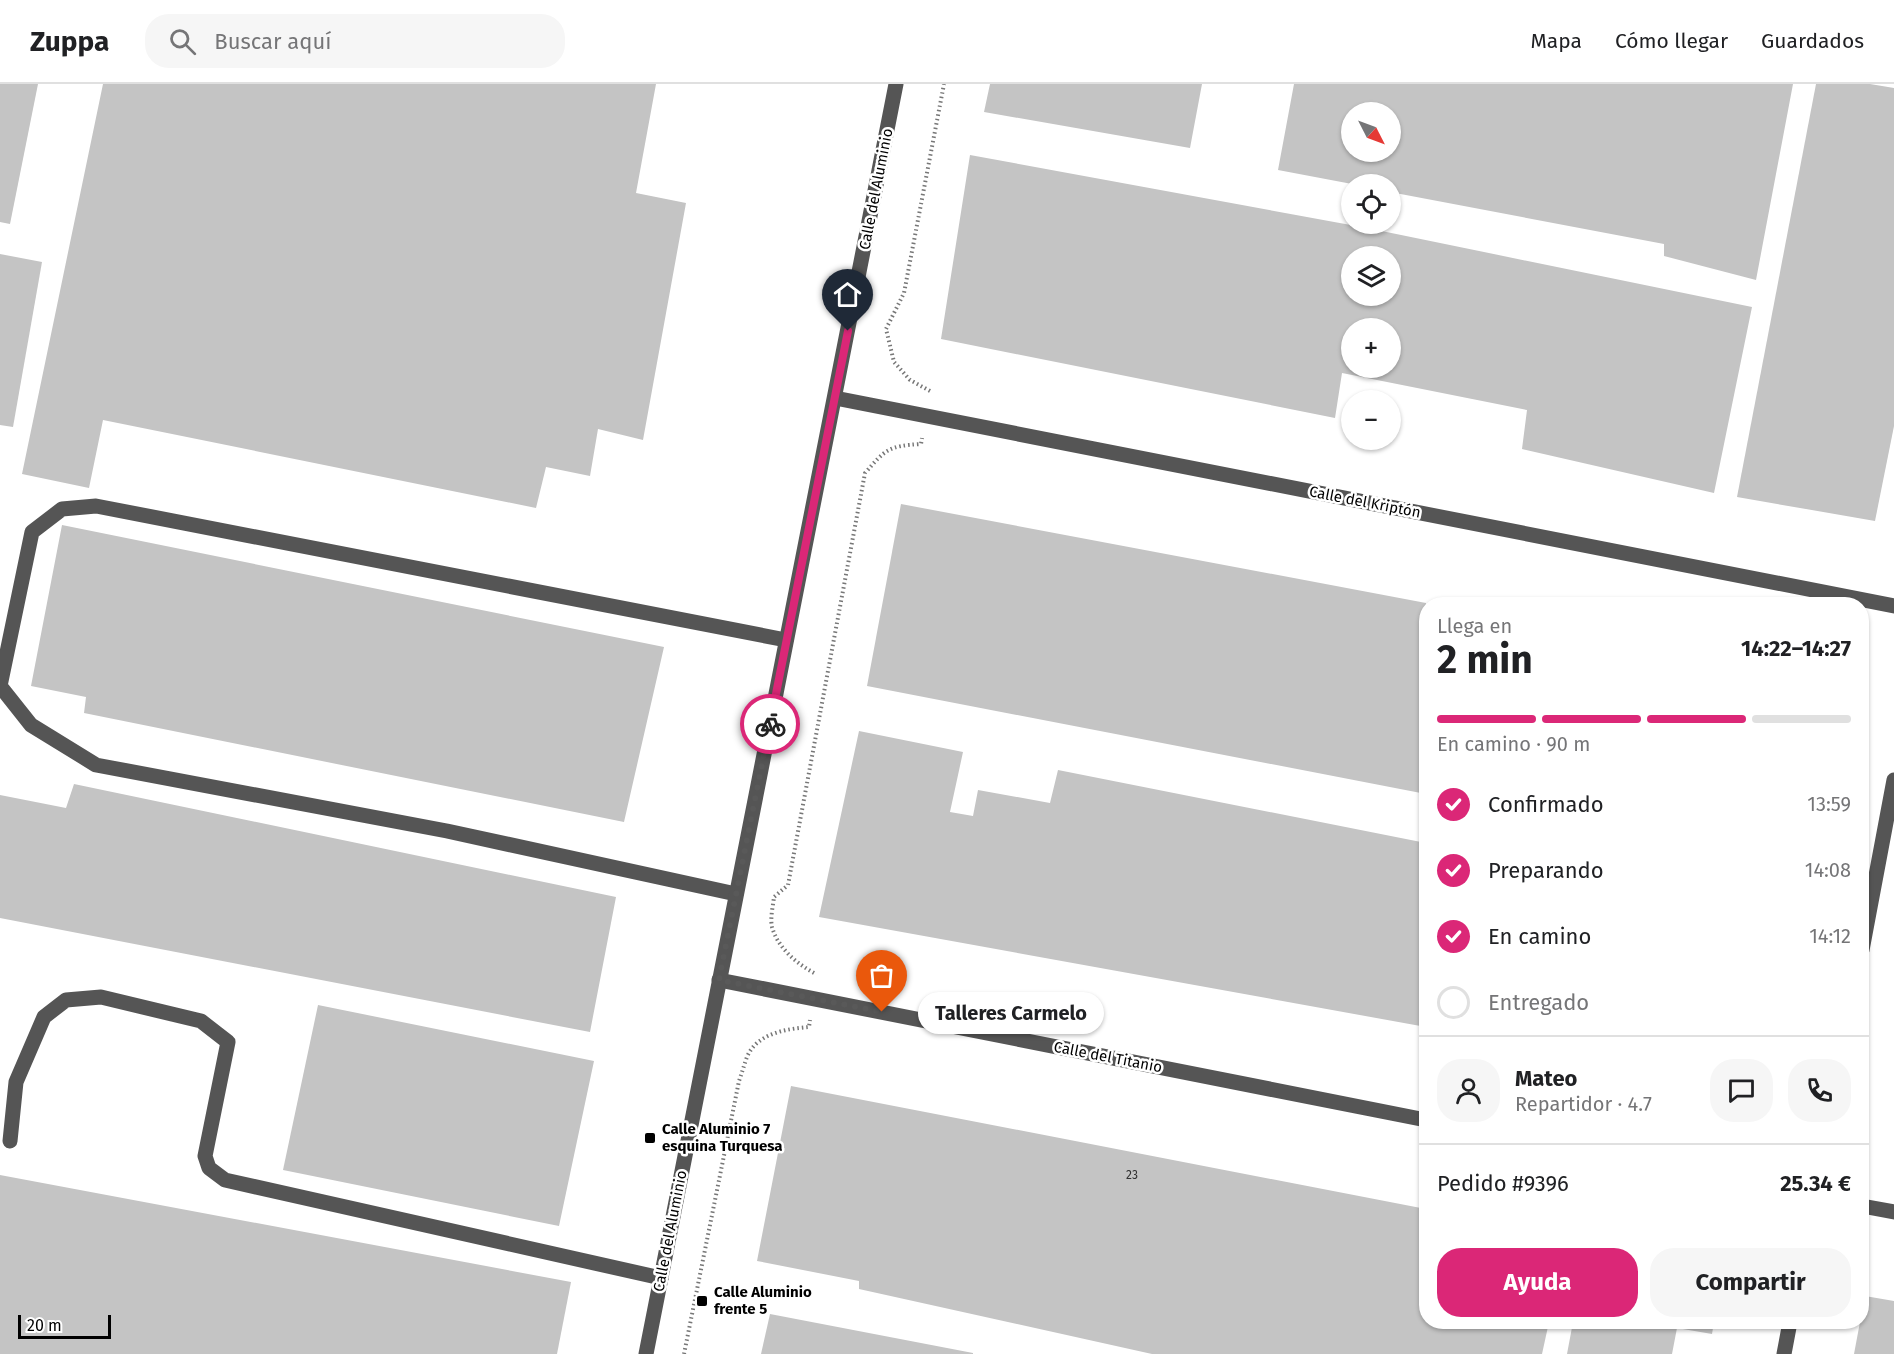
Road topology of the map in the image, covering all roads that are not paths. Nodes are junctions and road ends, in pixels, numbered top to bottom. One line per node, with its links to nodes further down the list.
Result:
1 (896, 84): 2 (street, Calle del Aluminio)
2 (835, 398): 3 (street, Calle del Kriptón); 6 (street, Calle del Aluminio)
3 (1848, 597)
4 (1869, 601): 5 (street, Calle del Kriptón)
5 (1894, 606)
6 (786, 640): 8 (street, Calle del Aluminio); 8 (street)
7 (1894, 780): 9 (street)
8 (736, 894): 10 (street, Calle del Aluminio)
9 (1869, 913)
10 (719, 980): 11 (street, Calle del Titanio); 15 (street, Calle del Aluminio)
11 (1419, 1119)
12 (10, 1141): 15 (street)
13 (1869, 1207): 14 (street)
14 (1894, 1212)
15 (661, 1278): 17 (street, Calle del Aluminio)
16 (1789, 1329): 18 (street)
17 (646, 1354)
18 (1784, 1354)

